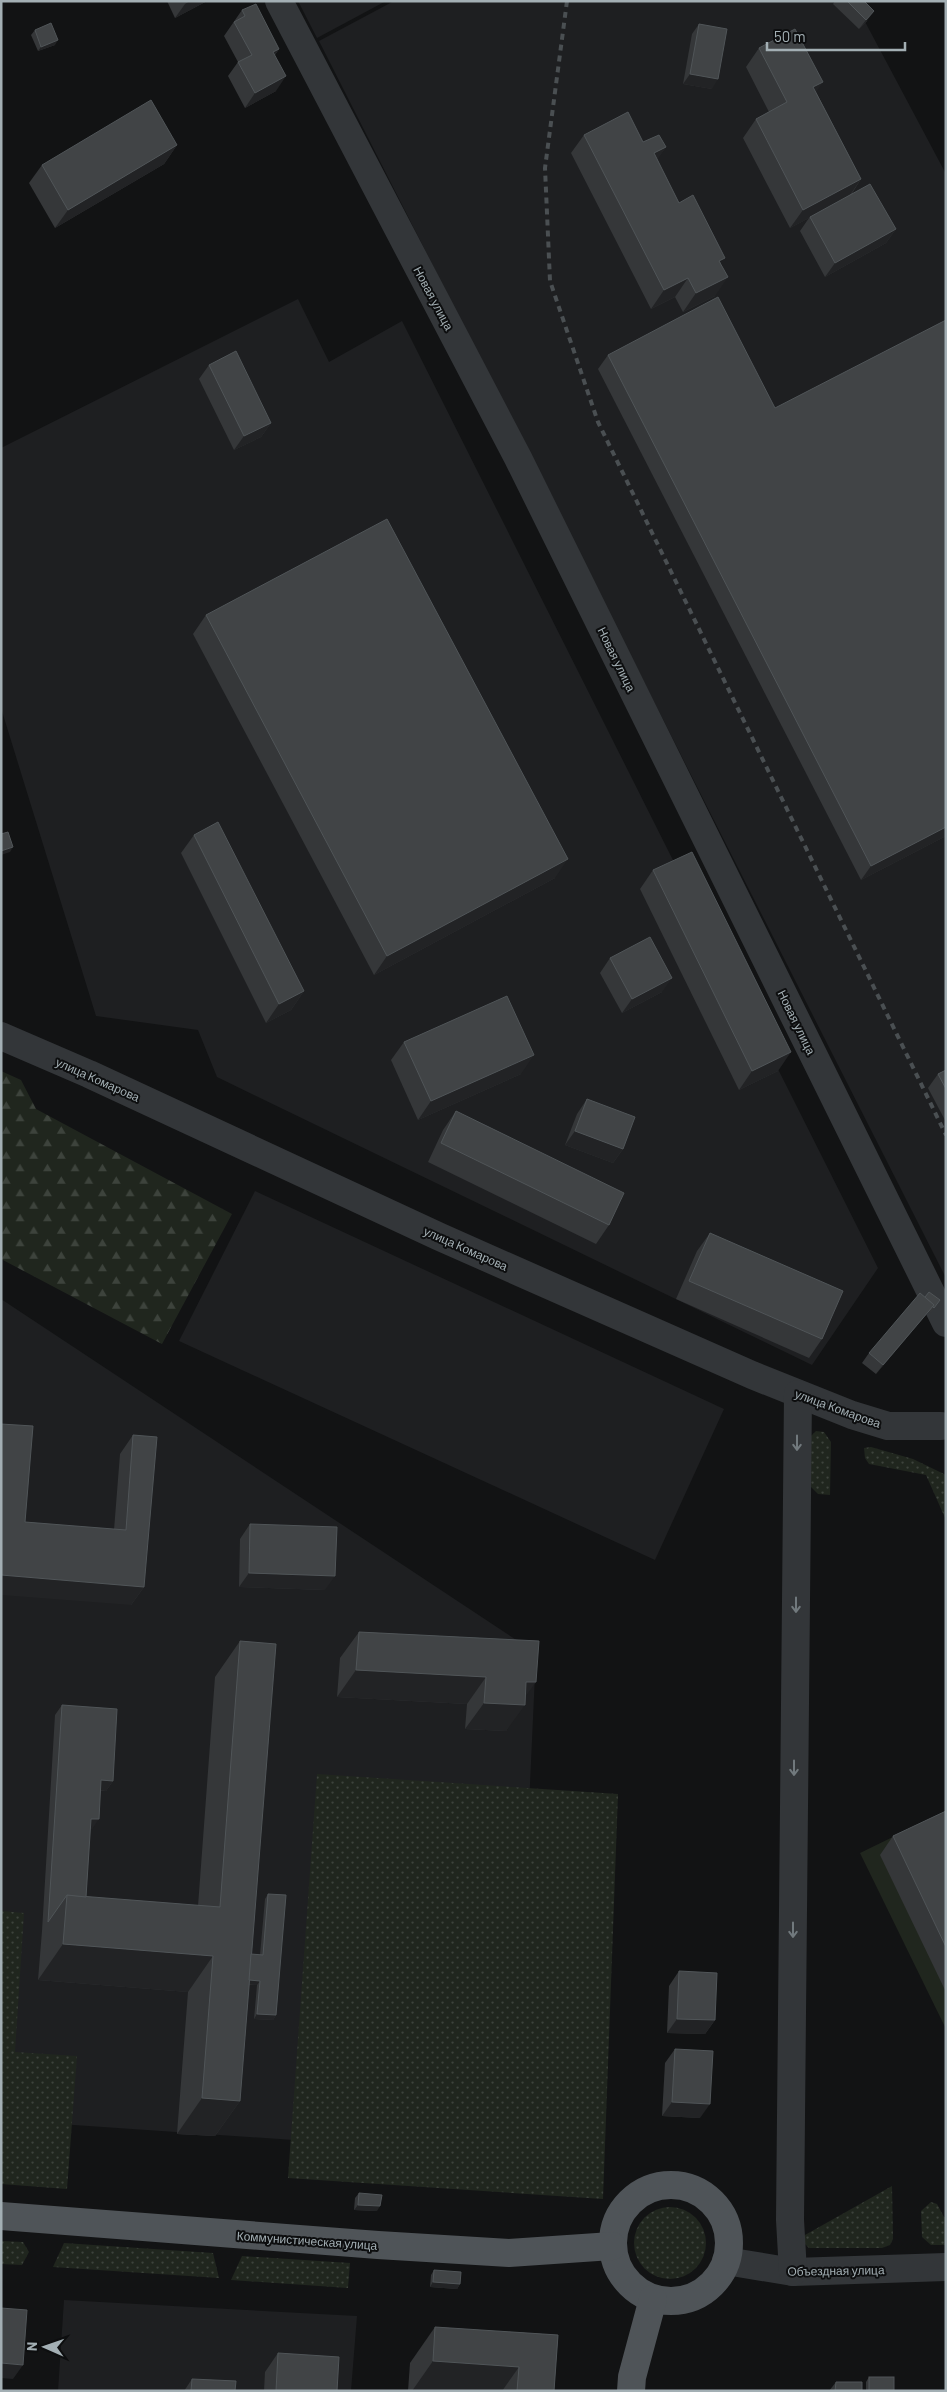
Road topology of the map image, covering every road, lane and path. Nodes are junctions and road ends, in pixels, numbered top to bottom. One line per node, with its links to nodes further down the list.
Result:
1 (279, 1): 3 (street, Новая улица)
2 (1, 1036): 4 (street, улица Комарова)
3 (946, 1323)
4 (798, 1394): 5 (street, улица Комарова); 10 (street, one-way to 10)
5 (944, 1428)
6 (1, 2216): 7 (main road, Коммунистическая улица)
7 (612, 2246): 8 (main road); 11 (main road)
8 (726, 2261): 10 (street, Объездная улица); 11 (main road)
9 (946, 2267): 10 (street, Объездная улица)
10 (793, 2272)
11 (653, 2298): 12 (main road)
12 (631, 2391)

